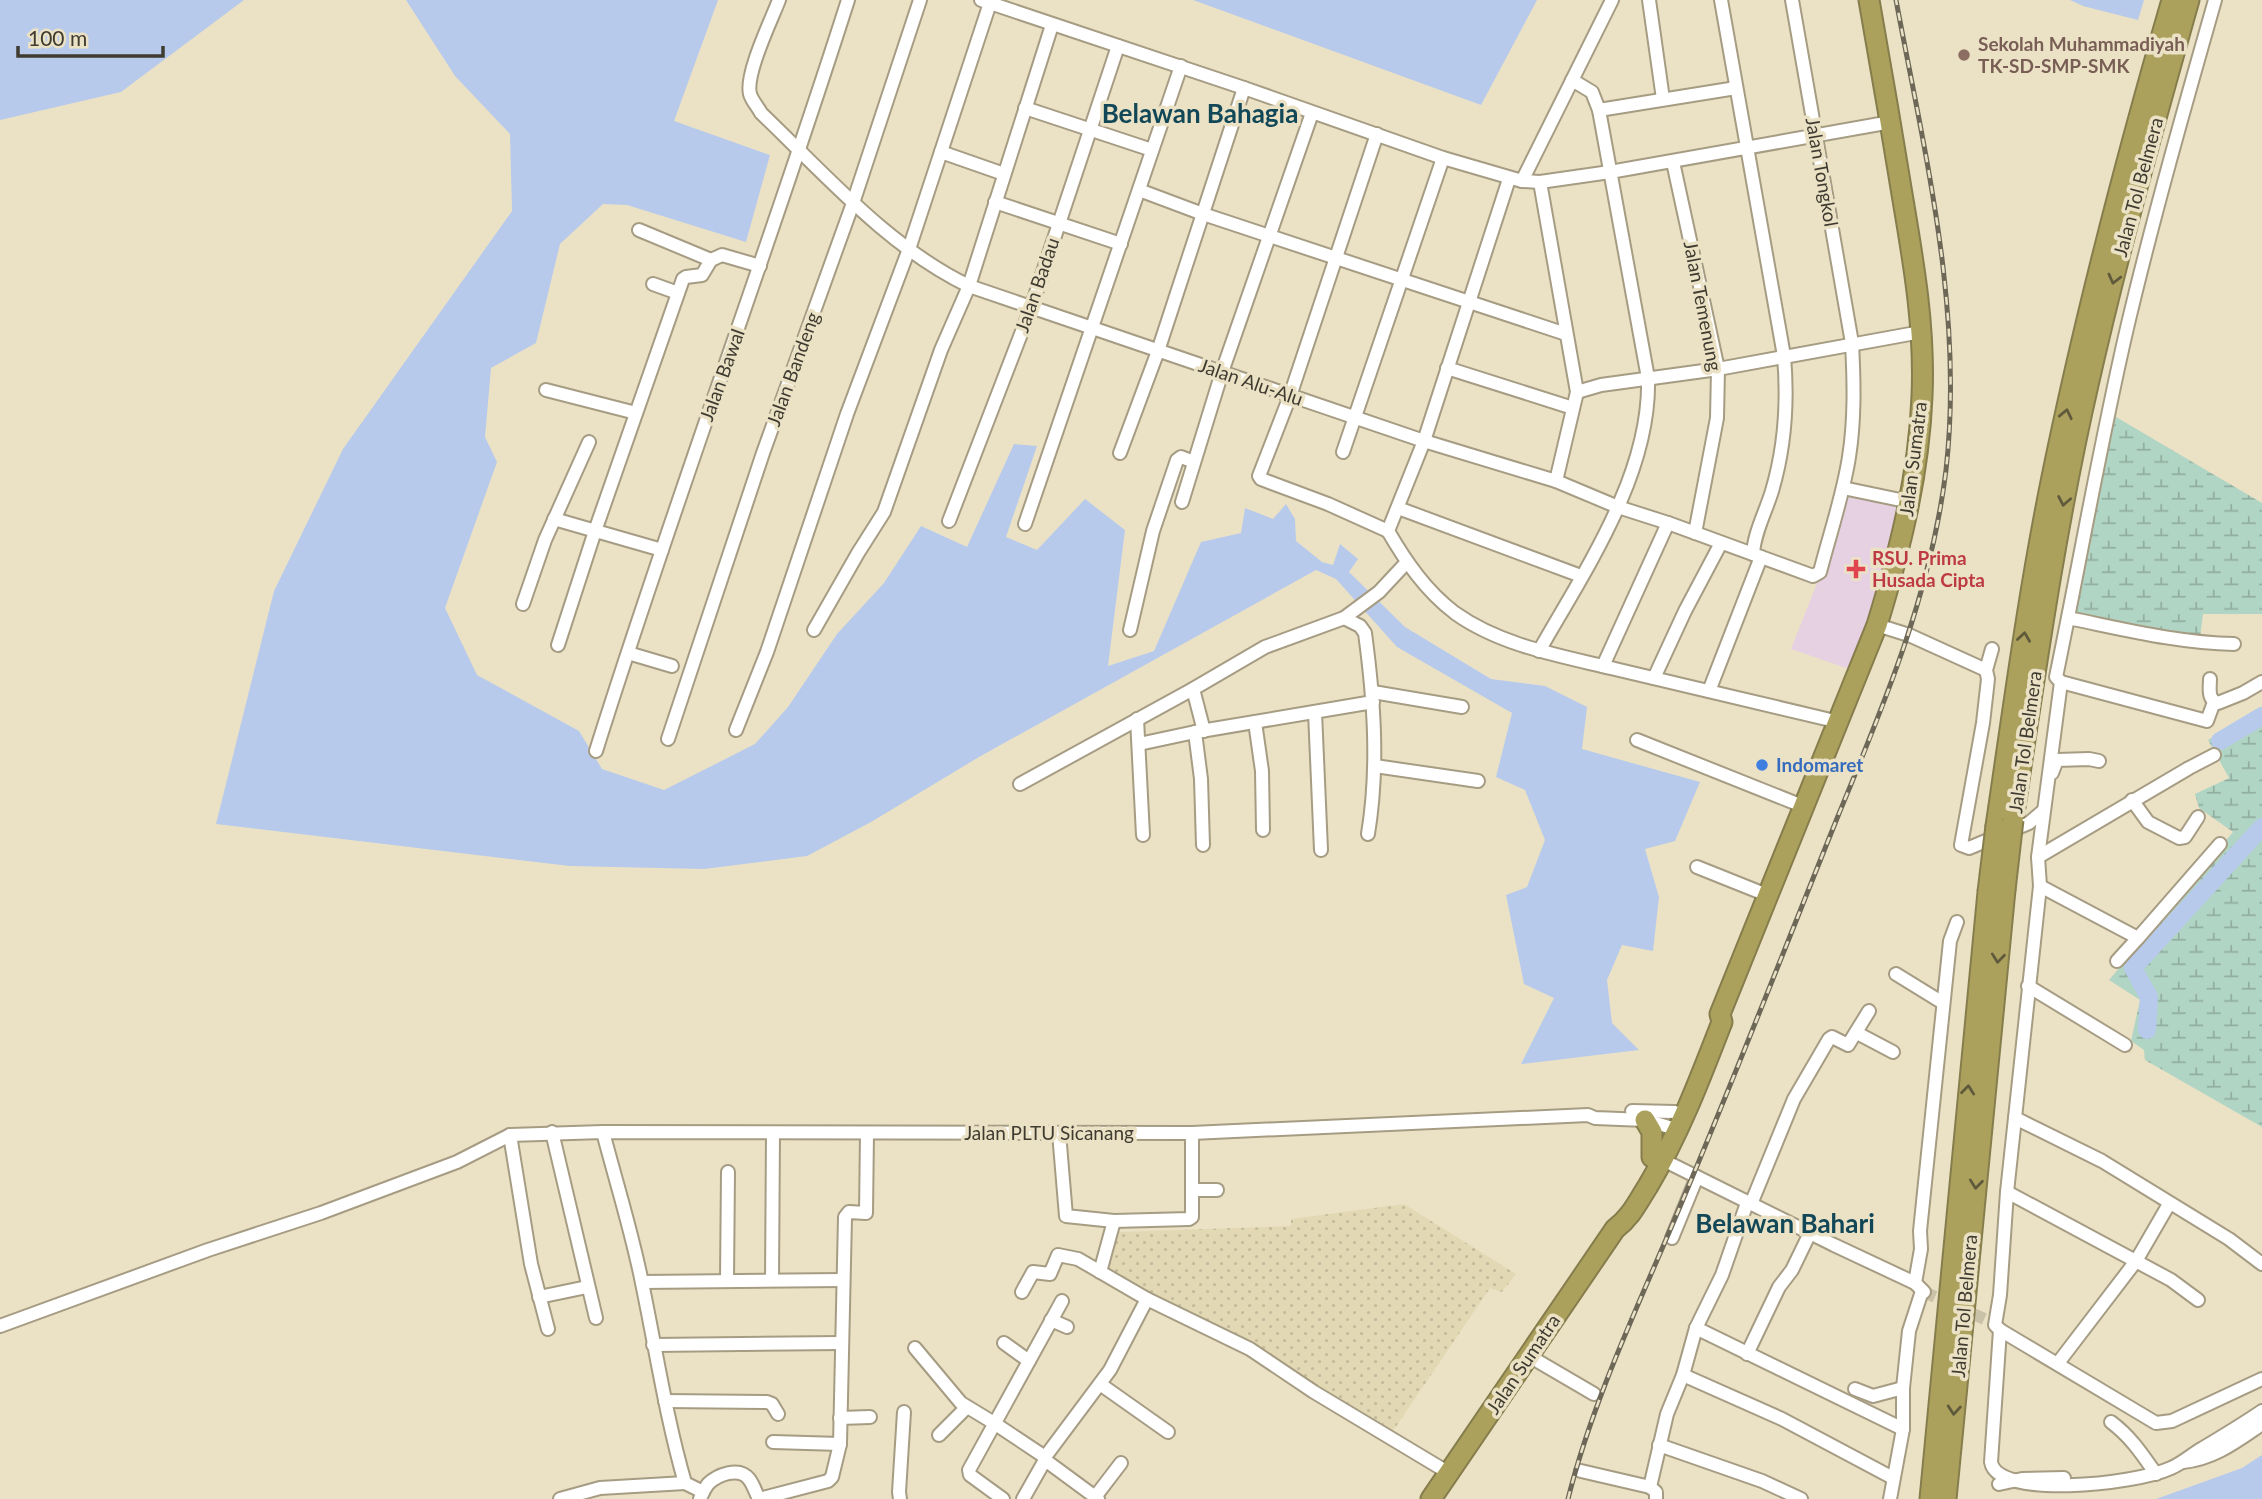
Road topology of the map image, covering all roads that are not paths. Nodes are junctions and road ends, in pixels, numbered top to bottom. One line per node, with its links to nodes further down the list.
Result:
1 (779, 0): 28 (street, Jalan Alu-Alu)
2 (848, 0): 28 (street, Jalan Bawal)
3 (920, 0): 38 (street, Jalan Bandeng)
4 (1612, 0): 16 (street)
5 (1649, 0): 19 (street)
6 (1721, 0): 18 (street)
7 (1792, 0): 26 (street, Jalan Tongkol)
8 (1869, 0): 23 (highway, Jalan Sumatra)
9 (2172, 0): 137 (highway, Jalan Tol Belmera, one-way to 9)
10 (2189, 0): 137 (highway, Jalan Tol Belmera, one-way to 137)
11 (2215, 0): 96 (street)
12 (986, 1): 13 (street); 30 (street)
13 (1052, 25): 14 (street); 20 (street)
14 (1118, 46): 15 (street); 24 (street, Jalan Badau)
15 (1181, 66): 17 (street); 29 (street)
16 (1572, 80): 21 (street); 35 (street)
17 (1244, 88): 22 (street); 40 (street)
18 (1736, 88): 19 (street); 27 (street)
19 (1663, 99): 21 (street)
20 (1025, 108): 24 (street); 34 (street)
21 (1599, 110): 33 (street)
22 (1312, 113): 25 (street); 43 (street)
23 (1891, 122): 26 (street); 56 (highway, Jalan Sumatra)
24 (1090, 130): 29 (street); 41 (street, Jalan Badau)
25 (1377, 134): 31 (street); 46 (street)
26 (1816, 136): 27 (street); 58 (street, Jalan Tongkol)
27 (1747, 148): 32 (street); 60 (street)
28 (800, 150): 38 (street, Jalan Alu-Alu); 48 (street, Jalan Bawal)
29 (1152, 150): 37 (street)
30 (941, 152): 34 (street); 45 (street)
31 (1443, 158): 35 (street); 49 (street)
32 (1673, 162): 33 (street); 62 (street, Jalan Temenung)
33 (1610, 172): 36 (street); 64 (street)
34 (1004, 174): 39 (street)
35 (1515, 180): 36 (street); 53 (street)
36 (1540, 181): 57 (street)
37 (1139, 190): 40 (street); 44 (street)
38 (853, 202): 45 (street, Jalan Alu-Alu); 123 (street, Jalan Bandeng)
39 (995, 202): 41 (street); 51 (street)
40 (1203, 214): 43 (street); 59 (street)
41 (1059, 223): 44 (street); 54 (street, Jalan Badau)
42 (639, 230): 47 (street)
43 (1269, 235): 46 (street); 63 (street)
44 (1121, 244): 55 (street)
45 (909, 248): 51 (street, Jalan Alu-Alu); 121 (street)
46 (1336, 256): 49 (street); 67 (street)
47 (712, 260): 48 (street); 52 (street)
48 (760, 265): 90 (street, Jalan Bawal)
49 (1402, 280): 53 (street); 70 (street)
50 (653, 284): 52 (street)
51 (969, 286): 54 (street, Jalan Alu-Alu); 99 (street)
52 (678, 293): 69 (street)
53 (1469, 302): 57 (street); 61 (street)
54 (1031, 308): 55 (street, Jalan Alu-Alu); 83 (street, Jalan Badau)
55 (1093, 329): 59 (street, Jalan Alu-Alu); 85 (street)
56 (1921, 332): 58 (street); 79 (highway, Jalan Sumatra)
57 (1566, 334): 66 (street)
58 (1852, 344): 60 (street); 77 (street, Jalan Tongkol)
59 (1158, 351): 63 (street, Jalan Alu-Alu); 74 (street)
60 (1784, 356): 62 (street); 91 (street)
61 (1447, 368): 68 (street); 71 (street)
62 (1718, 369): 64 (street); 88 (street, Jalan Temenung)
63 (1222, 373): 67 (street, Jalan Alu-Alu); 75 (street)
64 (1648, 378): 66 (street); 80 (street)
65 (546, 390): 69 (street)
66 (1577, 392): 68 (street)
67 (1290, 396): 70 (street, Jalan Alu-Alu); 87 (street)
68 (1573, 408): 76 (street)
69 (636, 413): 86 (street)
70 (1356, 418): 71 (street, Jalan Alu-Alu); 73 (street)
71 (1424, 441): 76 (street, Jalan Alu-Alu); 81 (street)
72 (589, 442): 82 (street)
73 (1343, 452)
74 (1120, 453)
75 (1194, 462): 78 (street); 98 (street)
76 (1556, 481): 80 (street, Jalan Alu-Alu)
77 (1843, 488): 79 (street); 91 (street, Jalan Alu-Alu)
78 (1182, 502)
79 (1910, 502): 97 (highway, Jalan Sumatra)
80 (1618, 507): 84 (street, Jalan Alu-Alu); 93 (street)
81 (1398, 508): 87 (street); 93 (street)
82 (554, 519): 86 (street); 94 (street)
83 (949, 521)
84 (1668, 523): 88 (street, Jalan Alu-Alu); 106 (street)
85 (1026, 524)
86 (595, 531): 90 (street); 101 (street)
87 (1388, 531): 92 (street)
88 (1695, 533): 89 (street, Jalan Alu-Alu)
89 (1721, 543): 91 (street, Jalan Alu-Alu); 108 (street)
90 (662, 551): 104 (street, Jalan Bawal)
91 (1757, 555): 113 (street)
92 (1406, 562): 95 (street); 103 (street)
93 (1581, 576): 103 (street)
94 (523, 604)
95 (1348, 615): 112 (street); 114 (street)
96 (2068, 618): 100 (street); 110 (street)
97 (1877, 625): 107 (street); 120 (highway, Jalan Sumatra)
98 (1130, 629)
99 (814, 630)
100 (2234, 644)
101 (558, 645)
102 (1992, 649): 107 (street)
103 (1539, 651): 106 (street)
104 (628, 653): 105 (street); 126 (street, Jalan Bawal)
105 (672, 666)
106 (1603, 666): 108 (street)
107 (1986, 670): 135 (street)
108 (1654, 678): 113 (street)
109 (2210, 679): 115 (street)
110 (2060, 682): 115 (street); 130 (street)
111 (2262, 682): 115 (street)
112 (1194, 689): 118 (street); 122 (street)
113 (1709, 691): 120 (street)
114 (1373, 697): 116 (street); 117 (street); 129 (street)
115 (2214, 702)
116 (1462, 708)
117 (1315, 712): 119 (street); 143 (street)
118 (1137, 719): 125 (street); 132 (street)
119 (1255, 722): 122 (street); 138 (street)
120 (1839, 722): 134 (highway, Jalan Sumatra)
121 (736, 730)
122 (1199, 731): 125 (street); 142 (street)
123 (668, 739)
124 (1637, 740): 134 (street)
125 (1139, 744): 140 (street)
126 (596, 751)
127 (2214, 755): 133 (street)
128 (2099, 761): 130 (street)
129 (1375, 766): 131 (street); 139 (street)
130 (2048, 773): 135 (street)
131 (1478, 781)
132 (1020, 784)
133 (2132, 800): 136 (street); 144 (street)
134 (1805, 807): 148 (highway, Jalan Sumatra)
135 (2043, 813): 144 (street)
136 (2198, 817)
137 (2005, 823): 147 (highway, Jalan Tol Belmera, bridge)
138 (1263, 830)
139 (1368, 834)
140 (1143, 835)
141 (2220, 844): 150 (street)
142 (1203, 845)
143 (1321, 850)
144 (2039, 854): 146 (street)
145 (1697, 867): 148 (street)
146 (2040, 886): 150 (street); 153 (street)
147 (1996, 891): 256 (highway, Jalan Tol Belmera, one-way to 147); 257 (highway, Jalan Tol Belmera, one-way to 257)
148 (1767, 895): 162 (highway, Jalan Sumatra)
149 (1957, 922): 154 (street)
150 (2138, 938): 151 (street)
151 (2117, 961)
152 (1896, 974): 154 (street)
153 (2028, 986): 157 (street); 160 (street)
154 (1943, 1003): 189 (street)
155 (1869, 1012): 156 (street)
156 (1857, 1033): 158 (street); 176 (street)
157 (2125, 1045)
158 (1893, 1052)
159 (1588, 1115): 161 (street, Jalan PLTU Sicanang); 162 (street, Jalan PLTU Sicanang); 168 (street, Jalan PLTU Sicanang)
160 (2015, 1118): 175 (street); 177 (street)
161 (1645, 1120): 162 (street, Jalan PLTU Sicanang); 170 (highway)
162 (1677, 1121): 170 (highway, Jalan Sumatra)
163 (552, 1132): 164 (street, Jalan PLTU Sicanang); 169 (street, Jalan PLTU Sicanang); 188 (street)
164 (603, 1132): 165 (street, Jalan PLTU Sicanang); 187 (street)
165 (772, 1133): 166 (street, Jalan PLTU Sicanang); 185 (street)
166 (867, 1133): 167 (street, Jalan PLTU Sicanang); 186 (street)
167 (1059, 1133): 168 (street, Jalan PLTU Sicanang); 178 (street)
168 (1192, 1133): 174 (street)
169 (510, 1135): 191 (street); 198 (street)
170 (1658, 1159): 172 (street); 207 (highway, Jalan Sumatra)
171 (728, 1172): 184 (street)
172 (1698, 1177): 176 (street); 180 (street)
173 (1217, 1190): 174 (street)
174 (1193, 1191): 178 (street)
175 (2007, 1192): 181 (street); 197 (street)
176 (1749, 1203): 179 (street); 200 (street)
177 (2169, 1204): 181 (street); 182 (street)
178 (1114, 1221): 183 (street)
179 (1810, 1233): 189 (street); 206 (street)
180 (1672, 1238)
181 (2136, 1262): 192 (street); 209 (street)
182 (2262, 1264)
183 (1101, 1272): 190 (street); 194 (street)
184 (727, 1280): 185 (street); 187 (street)
185 (772, 1280): 186 (street)
186 (842, 1280): 202 (street)
187 (642, 1282): 204 (street)
188 (587, 1287): 191 (street); 195 (street)
189 (1920, 1288): 213 (street)
190 (1022, 1292)
191 (539, 1297): 201 (street)
192 (2198, 1300)
193 (1062, 1301): 196 (street)
194 (1146, 1301): 212 (street); 234 (street)
195 (596, 1318)
196 (1051, 1320): 199 (street); 208 (street)
197 (1994, 1325): 209 (street); 239 (street)
198 (0, 1326)
199 (1066, 1327)
200 (1696, 1328): 206 (street); 210 (street)
201 (548, 1329)
202 (841, 1343): 204 (street); 221 (street)
203 (1004, 1343): 208 (street)
204 (653, 1345): 216 (street)
205 (915, 1348): 217 (street)
206 (1747, 1354): 225 (street)
207 (1529, 1356): 215 (street); 234 (highway, Jalan Sumatra)
208 (1029, 1361): 224 (street)
209 (2058, 1363): 211 (street)
210 (1683, 1375): 230 (street); 236 (street)
211 (2262, 1379)
212 (1100, 1384): 226 (street); 231 (street)
213 (1903, 1388): 214 (street); 225 (street)
214 (1855, 1390)
215 (1594, 1394)
216 (665, 1401): 219 (street); 238 (street)
217 (967, 1407): 224 (street); 227 (street)
218 (904, 1412): 251 (street)
219 (778, 1414)
220 (870, 1417): 221 (street)
221 (840, 1418): 229 (street)
222 (2260, 1419): 235 (street)
223 (2111, 1422): 235 (street)
224 (995, 1423): 231 (street); 252 (street)
225 (1903, 1429): 236 (street)
226 (1168, 1432)
227 (939, 1435)
228 (773, 1442): 229 (street)
229 (839, 1444): 241 (street)
230 (1659, 1445): 242 (street); 254 (street)
231 (1045, 1459): 246 (street); 253 (street)
232 (1121, 1463): 246 (street)
233 (1581, 1471): 242 (street)
234 (1449, 1473): 247 (highway, Jalan Sumatra)
235 (2156, 1474): 248 (street)
236 (1894, 1478): 255 (street)
237 (2064, 1478): 239 (street)
238 (685, 1483): 240 (street); 244 (street)
239 (1999, 1484): 243 (street)
240 (635, 1485): 245 (street); 249 (street)
241 (803, 1493): 250 (street)
242 (1653, 1493)
243 (2016, 1495)
244 (702, 1496): 250 (street)
245 (568, 1498)
246 (1096, 1498)
247 (1433, 1498)
248 (2044, 1498)
249 (633, 1499)
250 (759, 1499)
251 (900, 1499)
252 (1003, 1499)
253 (1023, 1499)
254 (1801, 1499)
255 (1890, 1499)
256 (1930, 1499)
257 (1946, 1499)

